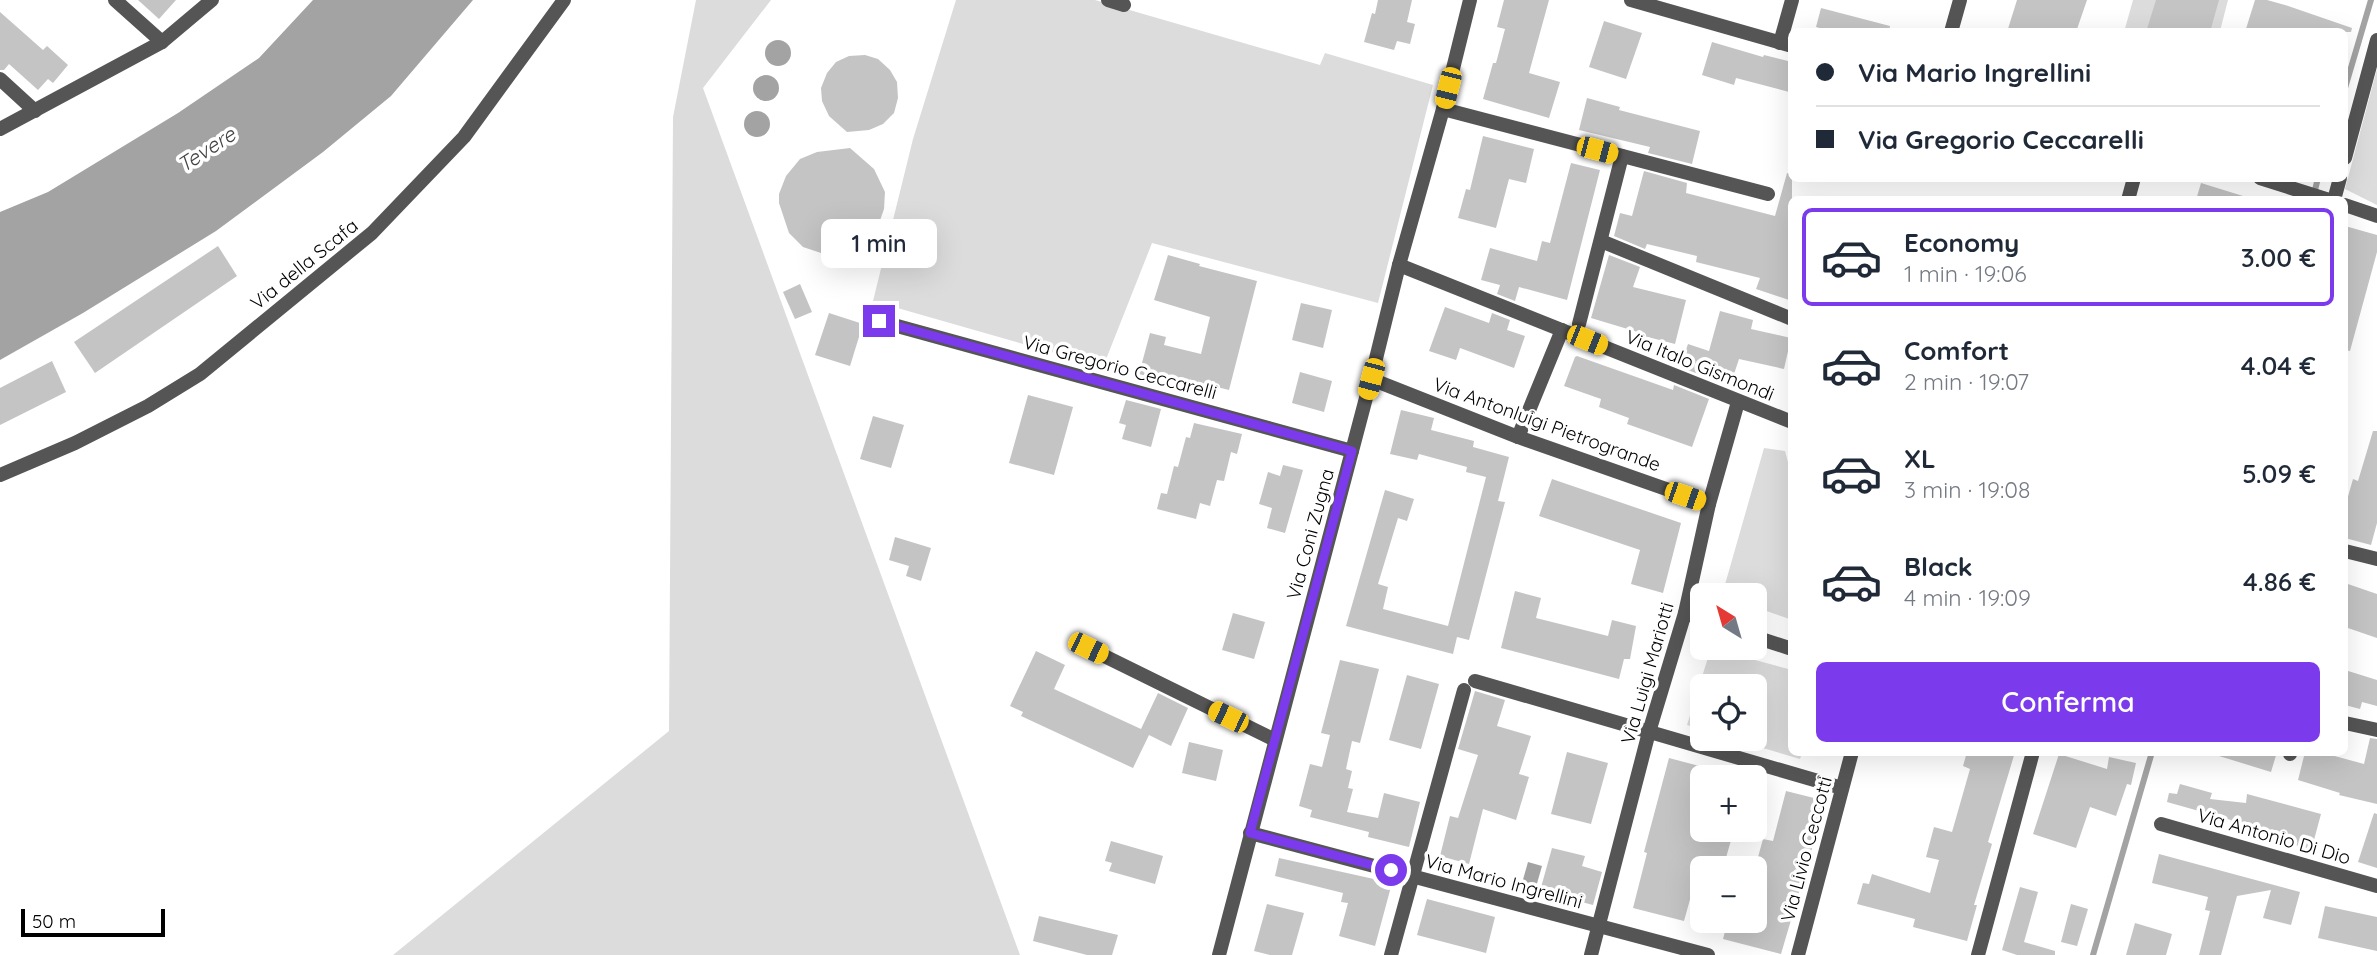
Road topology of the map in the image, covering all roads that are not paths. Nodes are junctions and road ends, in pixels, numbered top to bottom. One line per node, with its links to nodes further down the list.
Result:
1 (115, 0): 13 (street)
2 (212, 0): 13 (street)
3 (564, 0): 37 (street, Via della Scafa)
4 (1108, 0): 9 (street)
5 (1470, 0): 16 (street, Via Coni Zugna)
6 (1630, 0): 14 (street)
7 (1793, 0): 10 (street)
8 (1960, 0): 11 (street)
9 (1124, 5)
10 (1789, 28)
11 (1952, 28)
12 (2377, 40): 19 (street)
13 (162, 42): 17 (street)
14 (1786, 44)
15 (0, 79): 17 (street)
16 (1443, 109): 20 (street); 27 (street, Via Coni Zugna)
17 (35, 111): 18 (street)
18 (0, 129)
19 (2348, 147)
20 (1622, 156): 22 (street); 26 (street)
21 (2273, 182): 23 (street)
22 (1768, 194)
23 (2317, 196)
24 (2348, 206): 25 (street)
25 (2377, 216)
26 (1601, 241): 28 (street); 30 (street)
27 (1399, 265): 31 (street, Via Italo Gismondi); 32 (street, Via Coni Zugna)
28 (1788, 317)
29 (879, 321): 36 (street, Via Gregorio Ceccarelli)
30 (1578, 324)
31 (1562, 330): 33 (street, Via Italo Gismondi); 35 (street)
32 (1371, 379): 35 (street, Via Antonluigi Pietrogrande); 36 (street, Via Coni Zugna)
33 (1738, 402): 34 (street, Via Italo Gismondi); 38 (street, Via Luigi Mariotti)
34 (1788, 421)
35 (1518, 437): 38 (street, Via Antonluigi Pietrogrande)
36 (1352, 451): 49 (street, Via Coni Zugna)
37 (0, 475)
38 (1709, 504): 41 (street, Via Luigi Mariotti)
39 (2348, 552): 40 (street)
40 (2377, 559)
41 (1685, 613): 42 (street); 48 (street, Via Luigi Mariotti)
42 (1690, 615)
43 (1768, 641): 45 (street)
44 (1088, 648): 49 (street)
45 (1788, 648)
46 (2348, 724): 47 (street)
47 (2377, 730)
48 (1649, 732): 52 (street); 55 (street); 57 (street, Via Luigi Mariotti)
49 (1275, 740): 54 (street, Via Coni Zugna)
50 (1851, 756): 52 (street, Via Livio Ceccotti)
51 (2032, 756): 63 (street)
52 (1842, 788): 62 (street, Via Livio Ceccotti)
53 (2161, 824): 56 (street, Via Antonio Di Dio)
54 (1250, 833): 55 (street, Via Mario Ingrellini); 58 (street, Via Coni Zugna)
55 (1414, 877): 57 (street, Via Mario Ingrellini); 59 (street)
56 (2377, 886)
57 (1598, 926): 60 (street, Via Luigi Mariotti); 61 (street, Via Mario Ingrellini)
58 (1219, 955)
59 (1391, 955)
60 (1591, 955)
61 (1708, 955)
62 (1798, 955)
63 (1978, 955)

